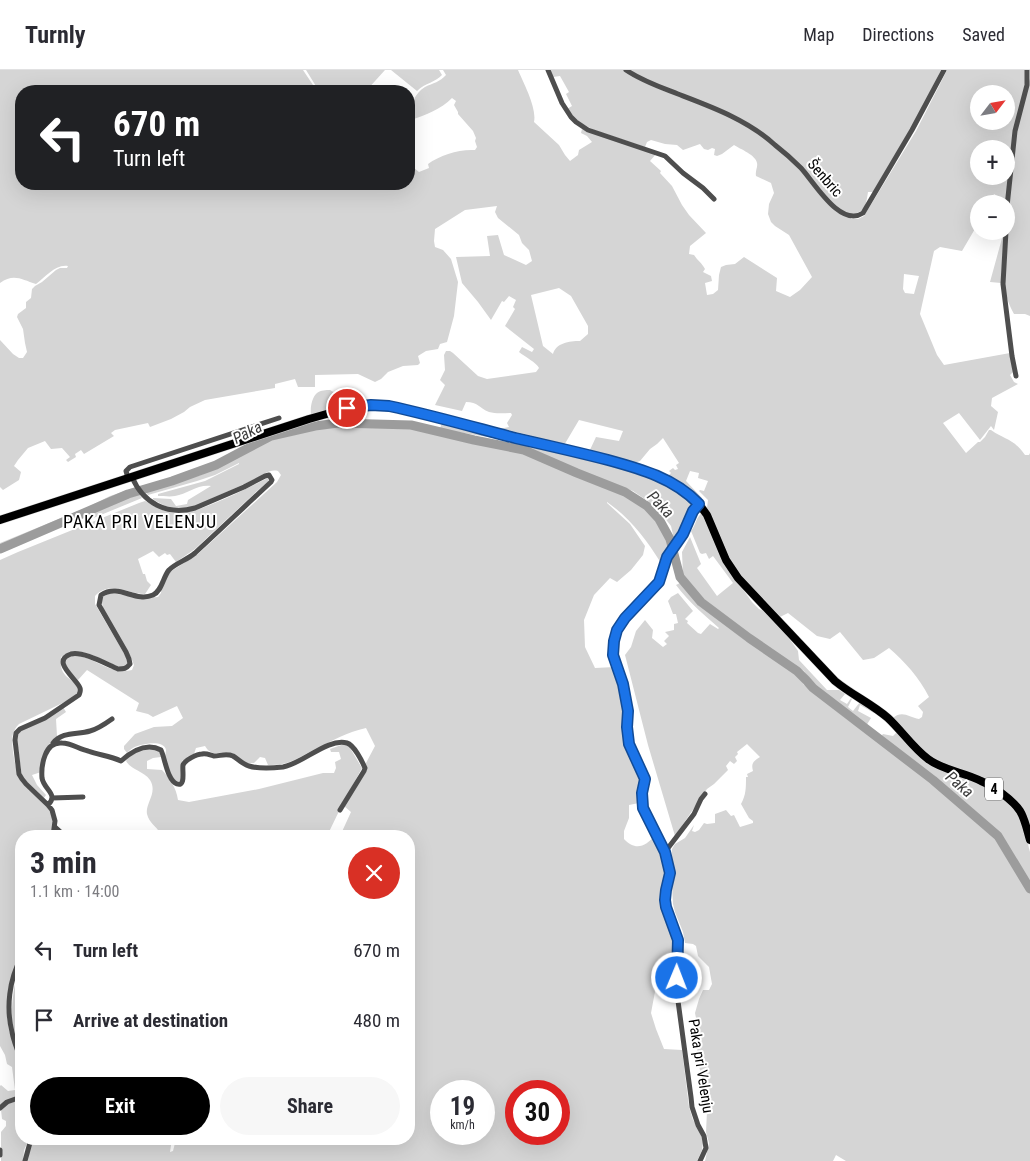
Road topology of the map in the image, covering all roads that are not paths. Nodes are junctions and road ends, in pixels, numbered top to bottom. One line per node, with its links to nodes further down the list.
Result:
1 (548, 70): 6 (street)
2 (626, 70): 3 (street, Šenbric)
3 (944, 70)
4 (1028, 70): 5 (street)
5 (1008, 195)
6 (714, 199)
7 (1005, 240): 8 (street)
8 (1016, 376)
9 (279, 418): 10 (street)
10 (130, 477): 11 (main road, 4); 12 (main road, 4); 18 (street)
11 (699, 504): 23 (main road, 4); 24 (street, Paka pri Velenju)
12 (0, 520)
13 (112, 719): 14 (street)
14 (51, 746): 17 (street); 19 (street)
15 (705, 794): 24 (street)
16 (83, 797): 17 (street)
17 (52, 798): 18 (street)
18 (48, 805): 20 (street)
19 (340, 810)
20 (55, 827): 21 (street); 22 (street)
21 (54, 830)
22 (58, 830)
23 (1030, 840)
24 (665, 852): 33 (street, Paka pri Velenju)
25 (15, 974): 26 (street)
26 (15, 1043)
27 (15, 1099): 28 (street)
28 (0, 1108)
29 (29, 1145): 32 (street)
30 (0, 1150): 31 (street)
31 (0, 1156)
32 (25, 1161)
33 (700, 1161)

